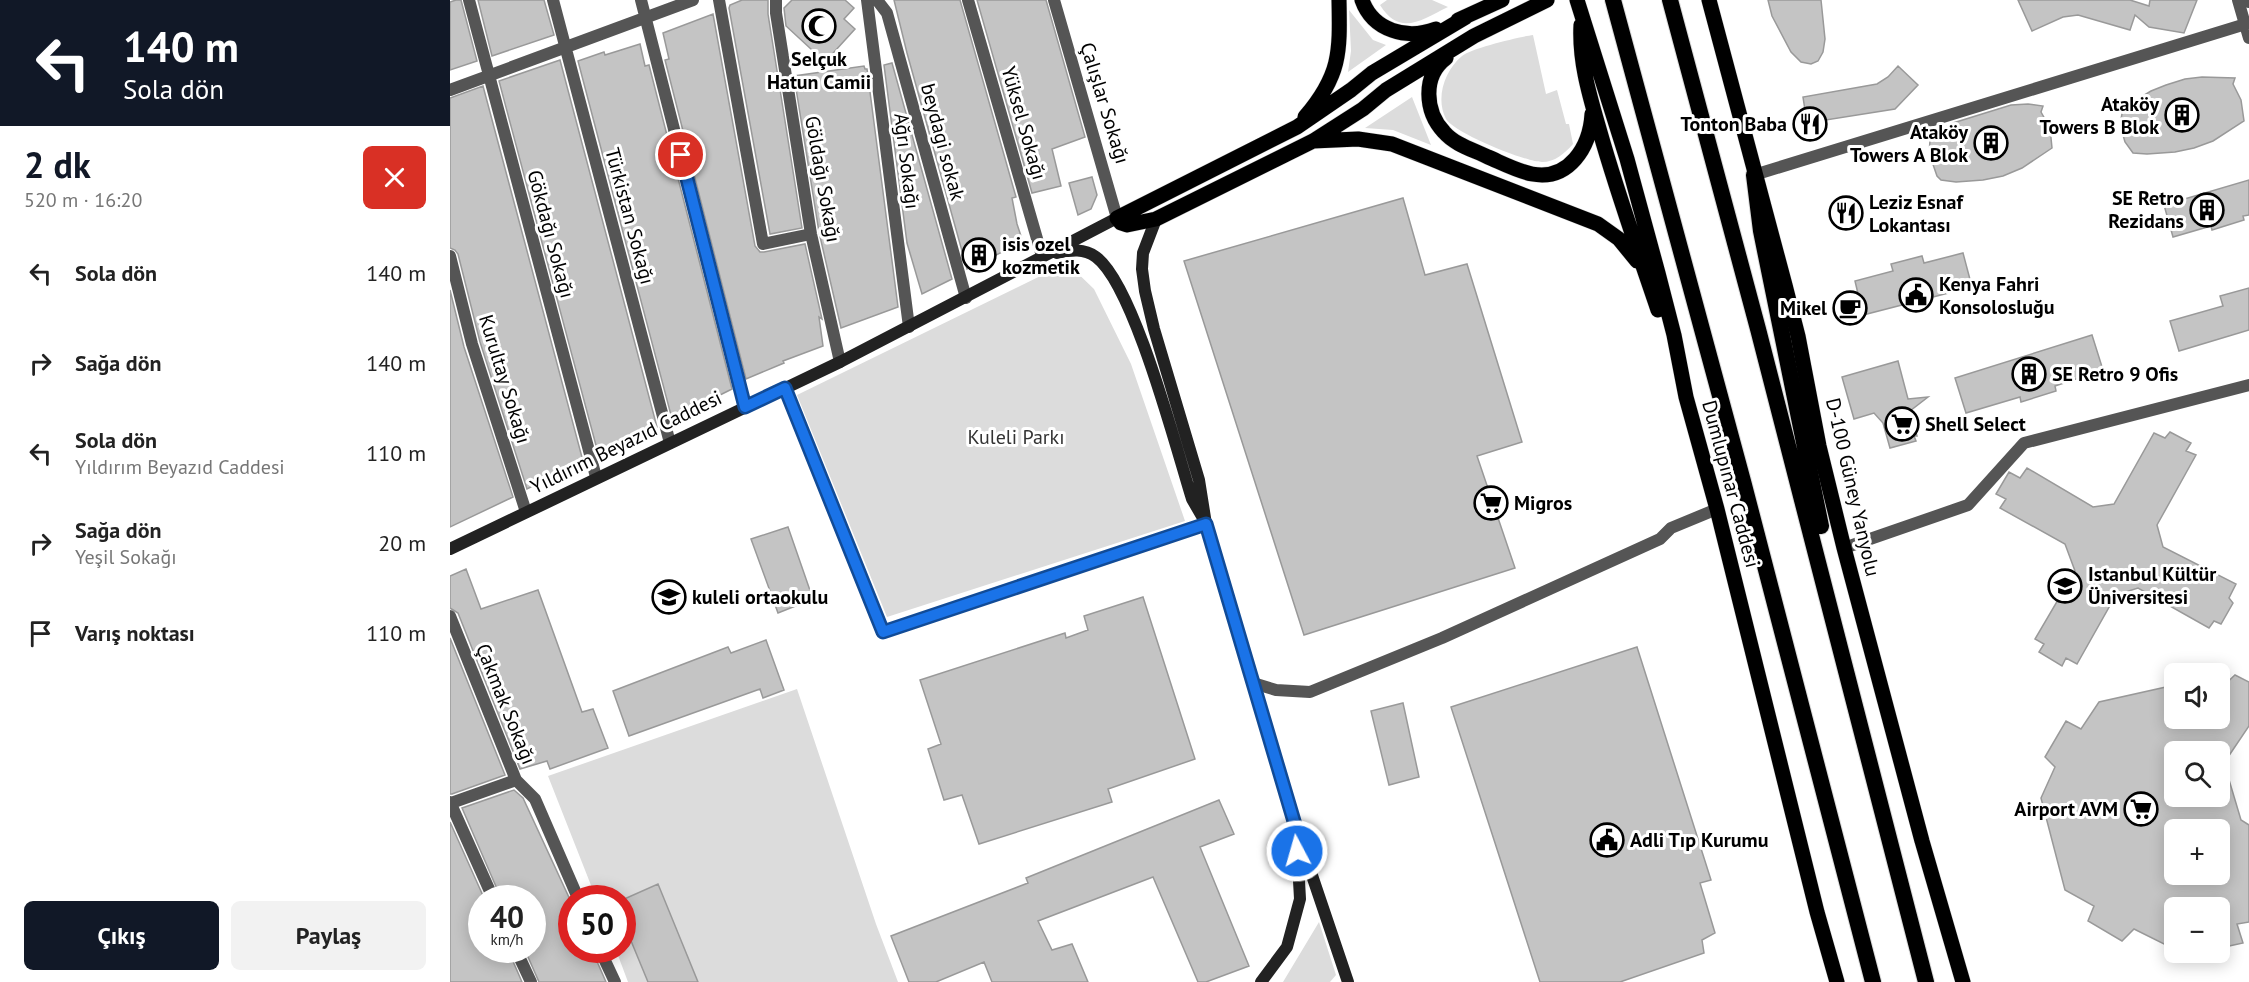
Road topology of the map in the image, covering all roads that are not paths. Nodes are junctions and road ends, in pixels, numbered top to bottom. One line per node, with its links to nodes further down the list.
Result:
1 (469, 0): 27 (street, Gökdağı Sokağı)
2 (553, 0): 26 (street, Türkistan Sokağı)
3 (641, 0): 22 (street)
4 (693, 0): 22 (street)
5 (719, 0): 35 (street)
6 (776, 0): 35 (street, Göldağı Sokağı)
7 (867, 0): 40 (street, Ağrı Sokağı)
8 (877, 0): 39 (street, beydagi sokak)
9 (968, 0): 37 (street, Yüksel Sokağı)
10 (1054, 0): 33 (street, Çalışlar Sokağı)
11 (1339, 0): 30 (main road)
12 (1362, 0): 21 (main road)
13 (1502, 0): 21 (main road)
14 (1547, 0): 24 (main road)
15 (1576, 0): 20 (main road, Dumlupınar Caddesi)
16 (1613, 0): 68 (highway)
17 (1670, 0): 54 (highway)
18 (1709, 0): 32 (main road, D-100 Güney Yanyolu)
19 (2238, 0): 23 (street)
20 (1582, 16): 29 (main road); 44 (main road, Dumlupınar Caddesi)
21 (1466, 17): 30 (main road)
22 (646, 18): 26 (street); 45 (street)
23 (2247, 24): 25 (street); 32 (street)
24 (1474, 36): 29 (main road); 31 (main road)
25 (2249, 38)
26 (565, 48): 27 (street); 46 (street, Türkistan Sokağı)
27 (488, 76): 28 (street); 47 (street, Gökdağı Sokağı)
28 (450, 90)
29 (1593, 105): 38 (main road)
30 (1297, 127): 33 (main road)
31 (1313, 141): 34 (main road); 38 (main road)
32 (1755, 176): 51 (main road, D-100 Güney Yanyolu); 54 (highway)
33 (1117, 218): 34 (main road); 37 (main road, Yıldırım Beyazıd Caddesi)
34 (1156, 219): 50 (main road)
35 (811, 234): 41 (street, Göldağı Sokağı)
36 (450, 256): 49 (street, Kurultay Sokağı)
37 (1042, 256): 39 (main road, Yıldırım Beyazıd Caddesi); 50 (main road)
38 (1647, 277): 44 (main road)
39 (966, 298): 40 (main road, Yıldırım Beyazıd Caddesi)
40 (909, 327): 41 (main road, Yıldırım Beyazıd Caddesi)
41 (840, 362): 43 (main road, Yıldırım Beyazıd Caddesi)
42 (2249, 385): 51 (street)
43 (785, 388): 45 (main road, Yıldırım Beyazıd Caddesi); 50 (street)
44 (1686, 397): 48 (main road, Dumlupınar Caddesi)
45 (745, 407): 46 (main road, Yıldırım Beyazıd Caddesi)
46 (670, 443): 47 (main road, Yıldırım Beyazıd Caddesi)
47 (596, 477): 49 (main road, Yıldırım Beyazıd Caddesi)
48 (1717, 509): 55 (street); 67 (main road, Dumlupınar Caddesi)
49 (526, 512): 52 (main road, Yıldırım Beyazıd Caddesi)
50 (1206, 524): 55 (main road)
51 (1844, 548): 70 (main road, D-100 Güney Yanyolu)
52 (450, 549)
53 (450, 616): 56 (street, Çakmak Sokağı)
54 (1835, 625): 69 (highway)
55 (1253, 683): 58 (main road)
56 (516, 780): 57 (street); 60 (street, Çakmak Sokağı)
57 (450, 803): 59 (street)
58 (1296, 828): 65 (main road); 66 (main road)
59 (487, 885)
60 (572, 885)
61 (522, 963): 63 (street)
62 (606, 963): 64 (street)
63 (531, 982)
64 (615, 982)
65 (1261, 982)
66 (1348, 982)
67 (1836, 982)
68 (1873, 982)
69 (1926, 982)
70 (1963, 982)

